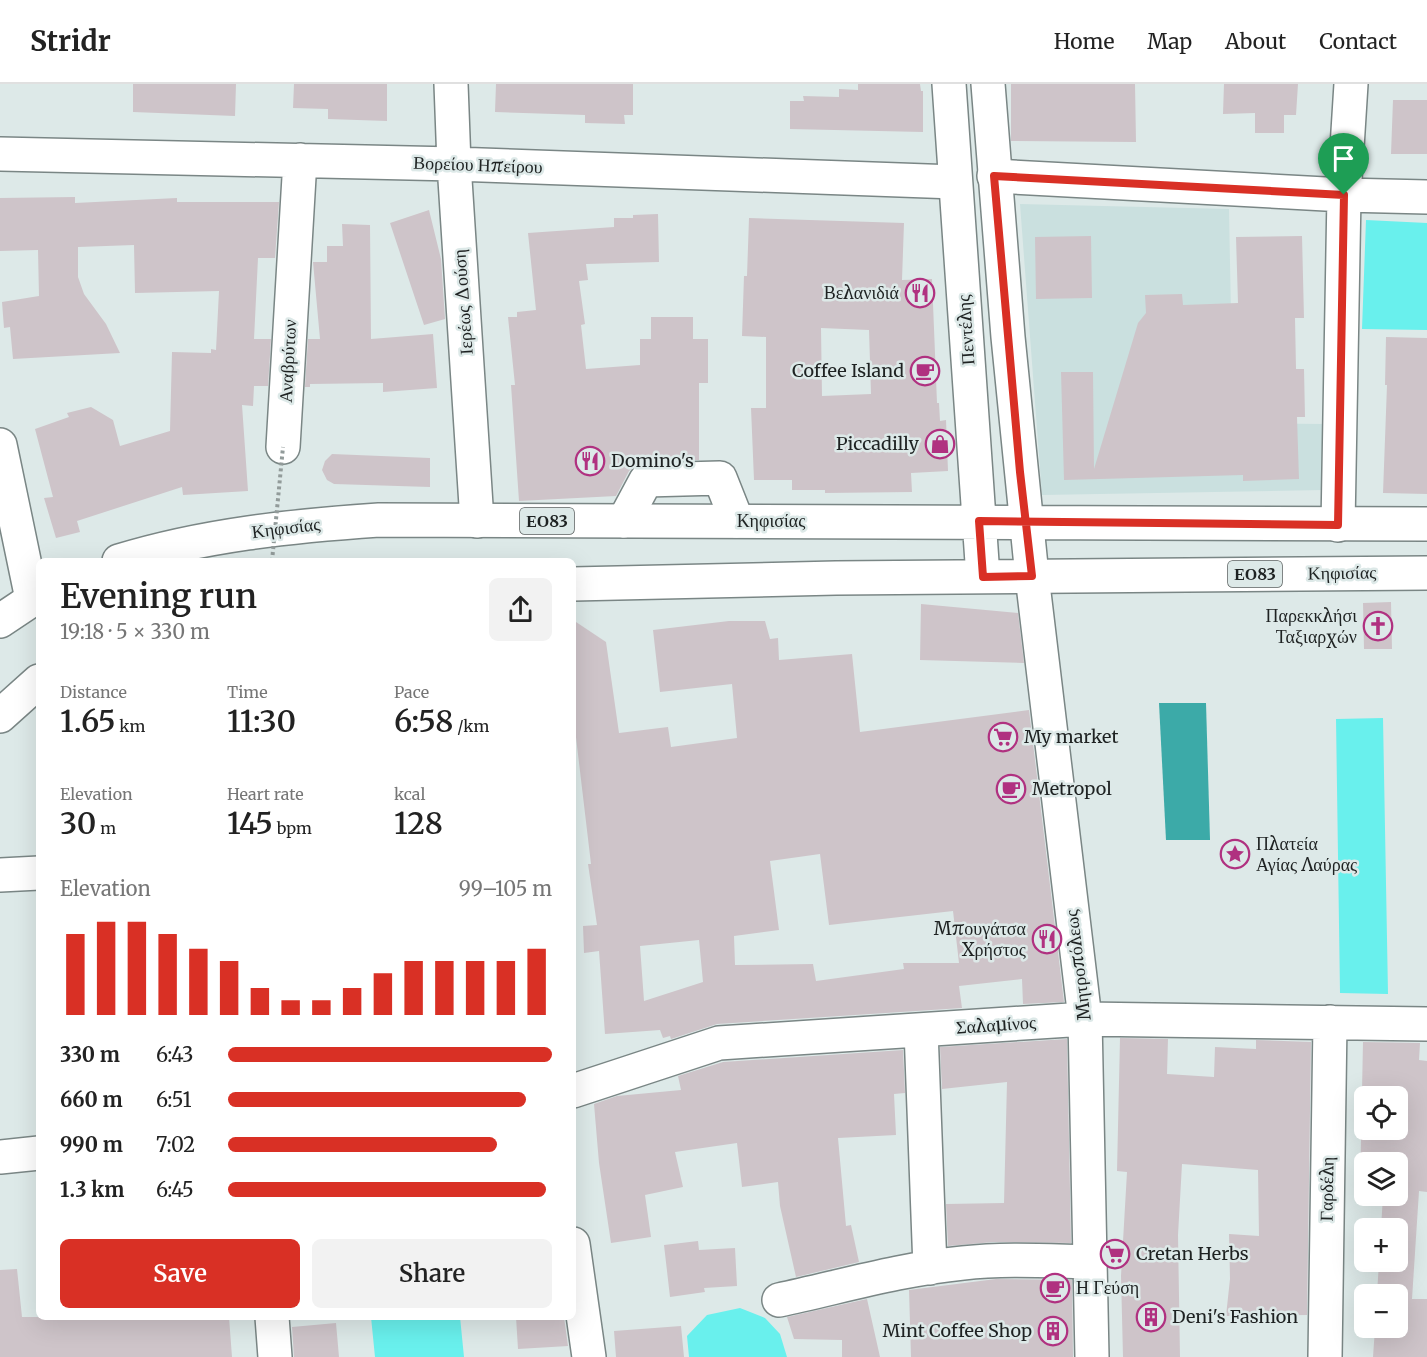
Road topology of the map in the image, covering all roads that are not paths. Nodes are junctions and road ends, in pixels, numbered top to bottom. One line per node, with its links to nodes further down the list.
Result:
1 (451, 84): 7 (street, Ιερέως Δούση)
2 (949, 84): 9 (street, Πεντέλης)
3 (988, 84): 8 (street)
4 (1351, 84): 10 (street)
5 (0, 154): 6 (street, Βορείου Ηπείρου)
6 (300, 160): 7 (street, Βορείου Ηπείρου); 13 (street, Αναβρύτων)
7 (454, 164): 9 (street, Βορείου Ηπείρου); 14 (street, Ιερέως Δούση)
8 (994, 176): 10 (street); 18 (street)
9 (955, 182): 17 (street, Πεντέλης)
10 (1344, 195): 11 (street); 20 (street)
11 (1427, 197)
12 (0, 445): 26 (street)
13 (283, 447)
14 (477, 521): 15 (street, Κηφισίας / ΕΟ83); 21 (street, Κηφισίας / ΕΟ83)
15 (624, 521): 16 (street, Κηφισίας / ΕΟ83); 16 (street)
16 (737, 521): 17 (street, Κηφισίας / ΕΟ83)
17 (979, 521): 18 (street, Κηφισίας / ΕΟ83); 24 (street, Πεντέλης)
18 (1025, 522): 20 (street, Κηφισίας / ΕΟ83); 23 (street)
19 (1427, 524): 20 (street, Κηφισίας / ΕΟ83)
20 (1338, 525)
21 (130, 558)
22 (1427, 573): 23 (street, Κηφισίας / ΕΟ83)
23 (1032, 576): 24 (street, Κηφισίας / ΕΟ83); 32 (street, Μητροπόλεως)
24 (983, 577): 25 (street, Κηφισίας / ΕΟ83)
25 (576, 584)
26 (36, 597): 27 (street)
27 (0, 621)
28 (36, 684): 29 (street)
29 (0, 716)
30 (36, 873): 31 (street)
31 (0, 875)
32 (1085, 1019): 33 (street, Σαλαμίνος); 35 (street, Σαλαμίνος); 39 (street, Μητροπόλεως)
33 (1330, 1022): 34 (street, Σαλαμίνος); 48 (street, Γαρδέλη)
34 (1427, 1024)
35 (921, 1030): 36 (street, Σαλαμίνος); 41 (street)
36 (576, 1090)
37 (36, 1153): 38 (street)
38 (0, 1157)
39 (1091, 1262): 41 (street); 46 (street, Μητροπόλεως)
40 (576, 1265): 45 (street)
41 (930, 1268): 42 (street)
42 (779, 1300)
43 (272, 1320): 44 (street)
44 (275, 1357)
45 (589, 1357)
46 (1092, 1357)
47 (1302, 1357): 48 (street)
48 (1325, 1357)

